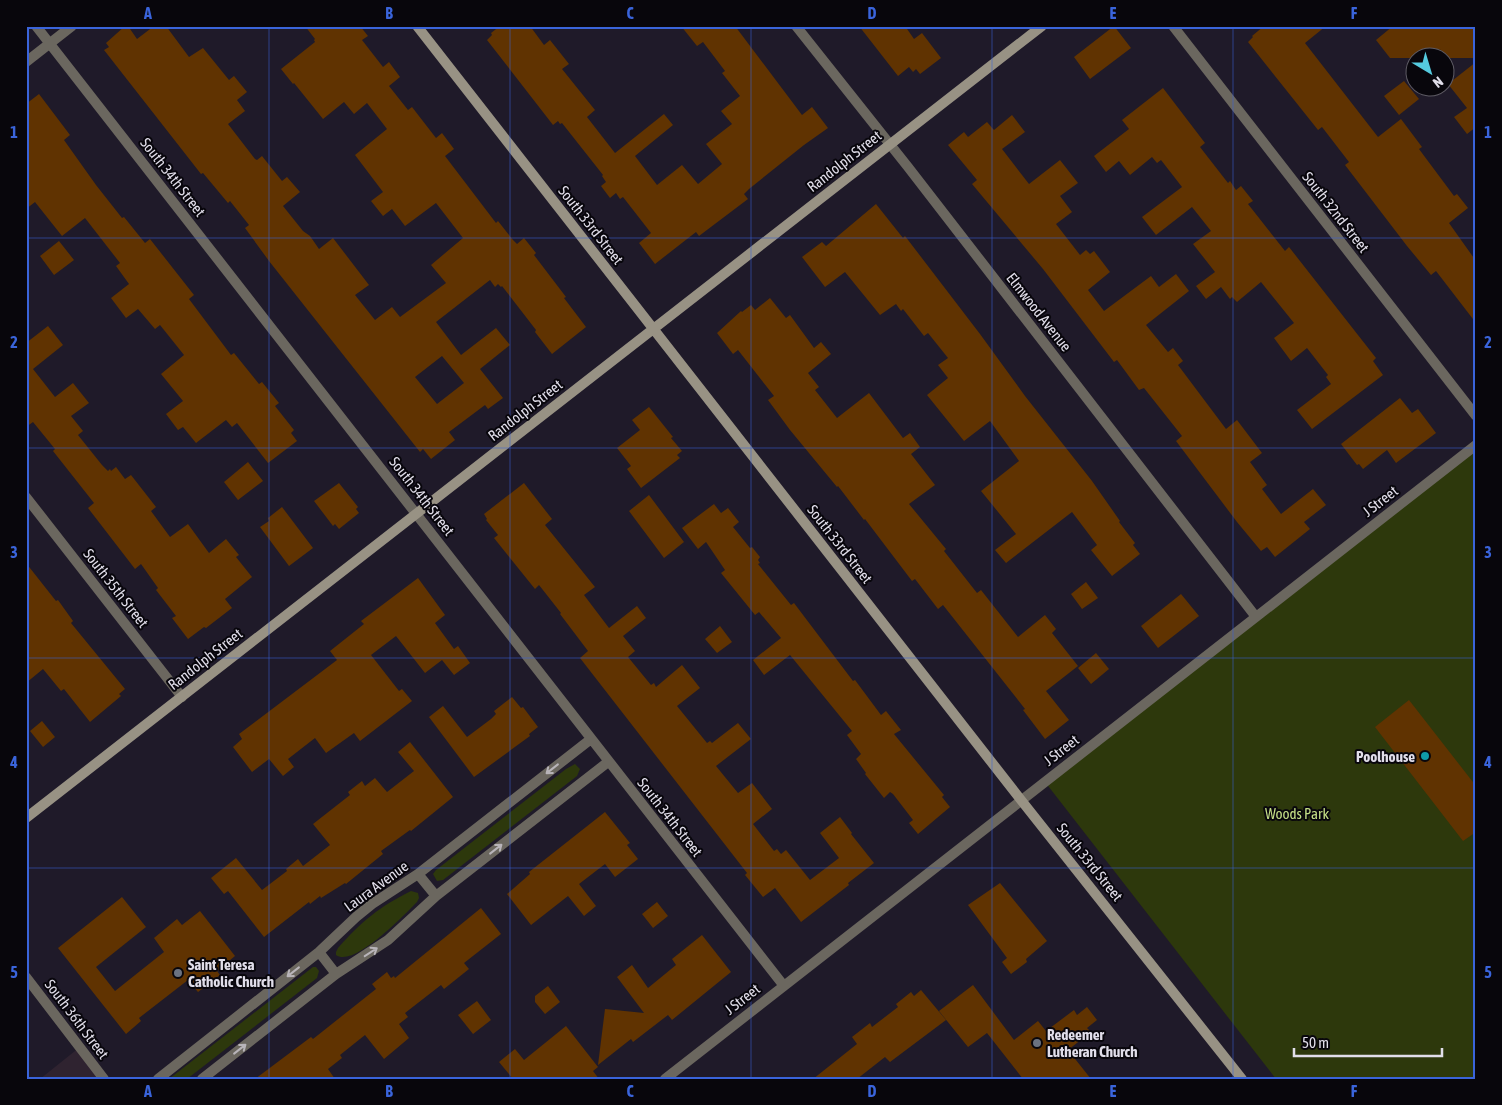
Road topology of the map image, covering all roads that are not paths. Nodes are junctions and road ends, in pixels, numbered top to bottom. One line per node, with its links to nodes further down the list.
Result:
1 (36, 26): 7 (street, South 34th Street)
2 (72, 26): 7 (street)
3 (417, 26): 10 (main road, South 33rd Street)
4 (796, 26): 9 (street, Elmwood Avenue)
5 (1042, 26): 9 (main road, Randolph Street)
6 (1173, 26): 11 (street, South 32nd Street)
7 (50, 44): 8 (street); 14 (street, South 34th Street)
8 (26, 62)
9 (890, 145): 10 (main road, Randolph Street); 15 (street, Elmwood Avenue)
10 (653, 328): 14 (main road, Randolph Street); 19 (main road, South 33rd Street)
11 (1476, 416)
12 (1476, 445): 15 (street, J Street)
13 (26, 498): 16 (street, South 35th Street)
14 (417, 513): 16 (main road, Randolph Street); 17 (street, South 34th Street)
15 (1256, 617): 19 (street, J Street)
16 (182, 696): 20 (main road, Randolph Street)
17 (591, 739): 18 (street, South 34th Street); 21 (street, Laura Avenue, one-way to 21)
18 (608, 762): 22 (street, one-way to 18); 26 (street, South 34th Street)
19 (1021, 800): 26 (street, J Street); 31 (main road, South 33rd Street)
20 (26, 818)
21 (418, 874): 22 (street); 23 (street, Laura Avenue)
22 (436, 896): 24 (street, one-way to 22)
23 (319, 952): 24 (street); 28 (street, Laura Avenue, one-way to 28)
24 (336, 974): 29 (street, one-way to 24)
25 (26, 977): 27 (street, South 36th Street)
26 (784, 986): 30 (street, J Street)
27 (104, 1079)
28 (158, 1079)
29 (202, 1079)
30 (664, 1079)
31 (1242, 1079)

